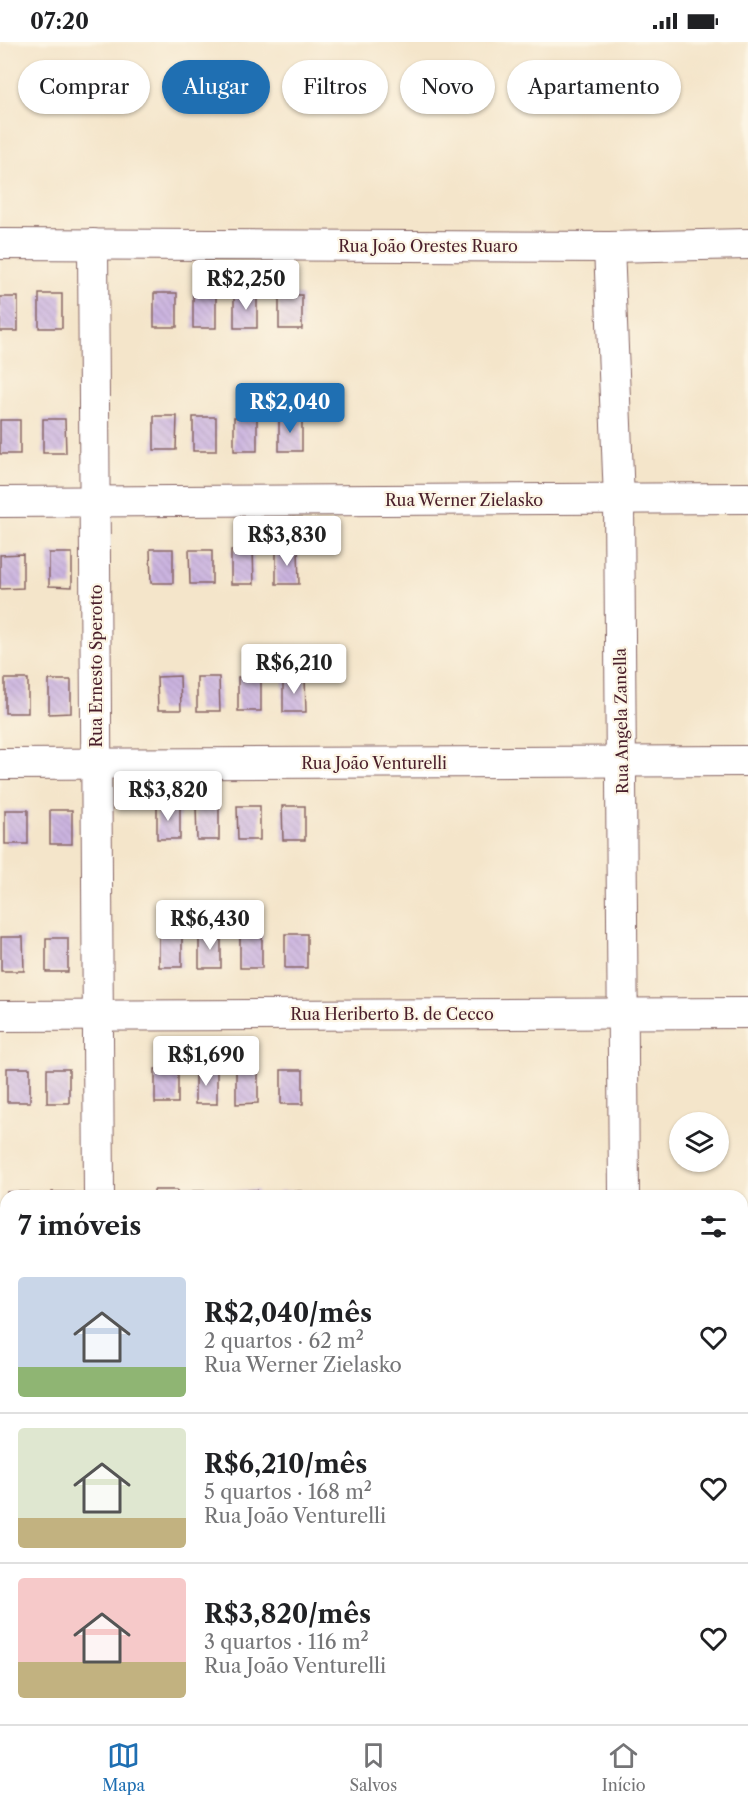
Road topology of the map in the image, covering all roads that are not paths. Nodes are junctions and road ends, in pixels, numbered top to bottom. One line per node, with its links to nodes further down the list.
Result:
1 (0, 244): 2 (street, Rua João Orestes Ruaro)
2 (93, 244): 4 (street, Rua João Orestes Ruaro); 8 (street, Rua Ernesto Sperotto)
3 (748, 244): 4 (street, Rua João Orestes Ruaro)
4 (609, 247): 6 (street, Rua Angela Zanella)
5 (748, 498): 6 (street, Rua Werner Zielasko)
6 (619, 500): 8 (street, Rua Werner Zielasko); 10 (street, Rua Angela Zanella)
7 (0, 502): 8 (street, Rua Werner Zielasko)
8 (95, 502): 12 (street, Rua Ernesto Sperotto)
9 (748, 762): 10 (street, Rua João Venturelli)
10 (621, 763): 12 (street, Rua João Venturelli); 13 (street, Rua Angela Zanella)
11 (0, 764): 12 (street, Rua João Venturelli)
12 (96, 764): 16 (street, Rua Ernesto Sperotto)
13 (624, 1013): 14 (street, Rua Heriberto B. de Cecco); 16 (street, Rua Heriberto B. de Cecco); 18 (street, Rua Angela Zanella)
14 (748, 1013)
15 (0, 1016): 16 (street, Rua Heriberto B. de Cecco)
16 (98, 1016): 17 (street, Rua Ernesto Sperotto)
17 (99, 1190)
18 (624, 1190)

